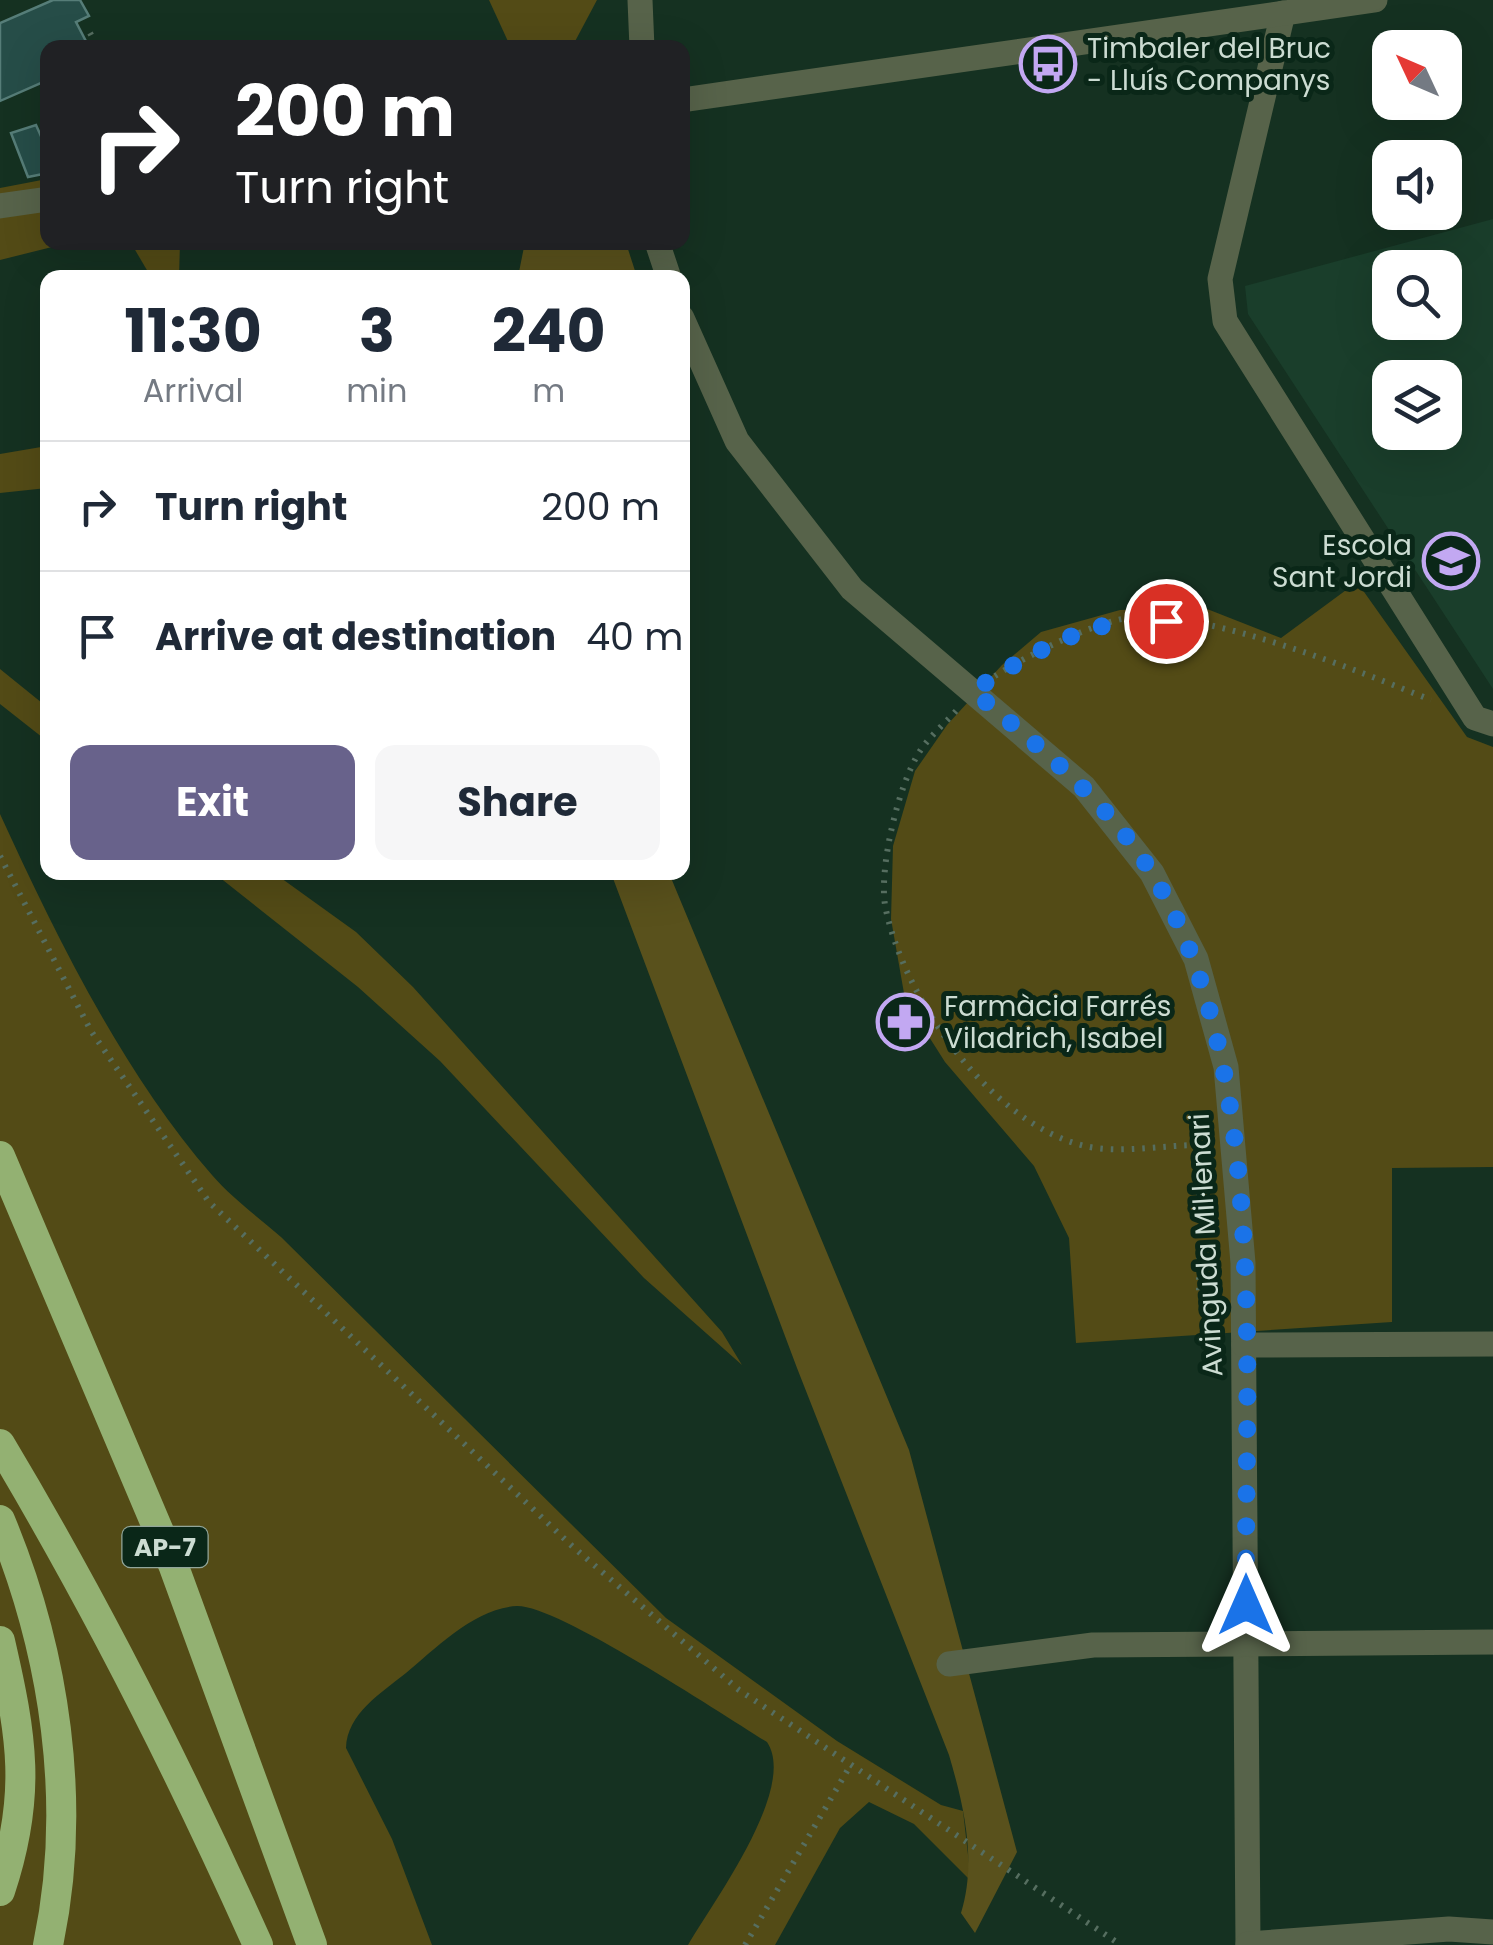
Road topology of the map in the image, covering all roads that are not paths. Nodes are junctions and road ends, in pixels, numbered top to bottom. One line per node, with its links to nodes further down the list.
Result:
1 (640, 0): 4 (street)
2 (1375, 0): 3 (street)
3 (1280, 7): 5 (street); 9 (street)
4 (642, 40)
5 (690, 99)
6 (40, 200): 7 (street)
7 (0, 206)
8 (690, 336): 12 (street, Avinguda Mil·lenari)
9 (1493, 724)
10 (0, 1156): 23 (highway, AP-7)
11 (1493, 1344): 12 (street)
12 (1244, 1345): 16 (street, Avinguda Mil·lenari)
13 (0, 1444): 22 (highway)
14 (0, 1520): 21 (highway)
15 (0, 1641): 19 (highway)
16 (1246, 1642): 17 (street); 18 (street); 24 (street, Avinguda Mil·lenari)
17 (1493, 1642)
18 (949, 1664)
19 (0, 1891)
20 (1493, 1932): 24 (street)
21 (48, 1945)
22 (258, 1945)
23 (312, 1945)
24 (1248, 1945)

